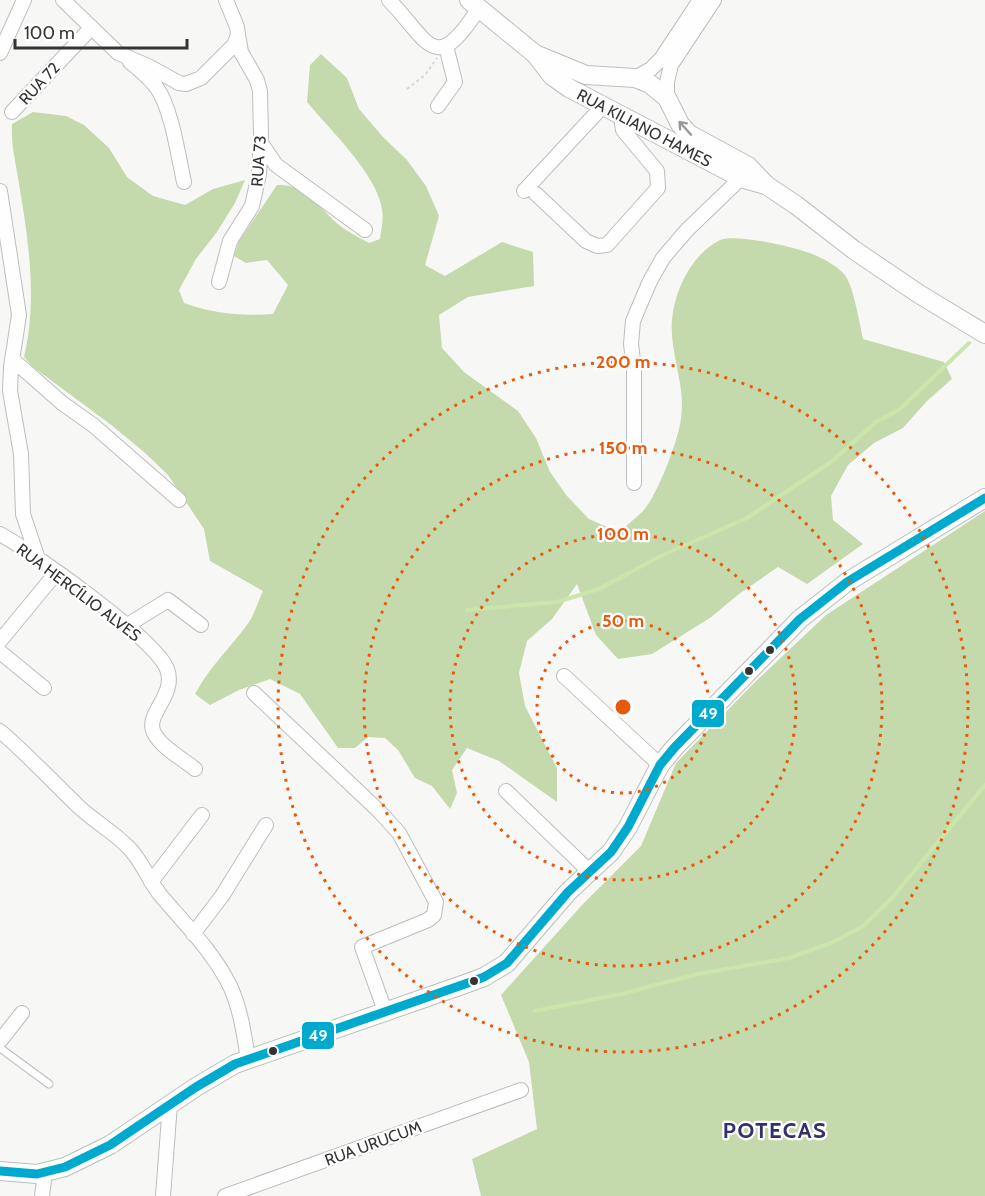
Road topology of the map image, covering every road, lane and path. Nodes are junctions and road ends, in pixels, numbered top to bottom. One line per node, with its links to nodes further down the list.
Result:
1 (24, 0): 9 (street)
2 (63, 0): 8 (street)
3 (226, 0): 10 (street, RUA 73)
4 (389, 0): 11 (street)
5 (700, 0): 15 (street)
6 (714, 0): 17 (street)
7 (474, 4): 11 (street); 13 (main road, RUA KILIANO HAMES)
8 (91, 28): 14 (street); 20 (street, RUA 72)
9 (4, 34): 12 (street)
10 (238, 35): 14 (street); 23 (street, RUA 73)
11 (444, 47): 16 (path); 18 (street)
12 (0, 53)
13 (535, 54): 15 (main road, RUA KILIANO HAMES); 19 (main road, RUA KILIANO HAMES)
14 (124, 57): 25 (street)
15 (627, 77): 17 (main road, RUA KILIANO HAMES); 19 (main road)
16 (407, 89)
17 (667, 98): 22 (main road); 26 (main road, RUA KILIANO HAMES, one-way to 17)
18 (438, 106)
19 (602, 107): 21 (main road, RUA KILIANO HAMES); 21 (street)
20 (12, 112)
21 (621, 117): 22 (main road, RUA KILIANO HAMES)
22 (648, 131): 24 (main road, RUA KILIANO HAMES)
23 (261, 143): 28 (street); 29 (street, RUA 73)
24 (741, 178): 26 (main road, RUA KILIANO HAMES); 32 (street)
25 (184, 182)
26 (766, 185): 30 (main road, RUA KILIANO HAMES)
27 (0, 191): 31 (street)
28 (365, 230)
29 (219, 282)
30 (985, 334)
31 (8, 365): 34 (street); 36 (street)
32 (634, 483)
33 (985, 498): 46 (main road)
34 (179, 500)
35 (0, 534): 36 (street, RUA HERCÍLIO ALVES)
36 (38, 560): 37 (street, RUA HERCÍLIO ALVES)
37 (56, 573): 39 (street, RUA HERCÍLIO ALVES); 40 (street)
38 (201, 625): 39 (street)
39 (126, 626): 47 (street, RUA HERCÍLIO ALVES)
40 (0, 641)
41 (0, 652): 43 (street)
42 (564, 676): 46 (street)
43 (44, 688)
44 (254, 693): 54 (street)
45 (0, 731): 52 (street)
46 (660, 765): 51 (main road)
47 (195, 769)
48 (506, 791): 51 (street)
49 (202, 815): 52 (street)
50 (266, 825): 53 (street)
51 (589, 871): 54 (main road)
52 (151, 882): 53 (street)
53 (193, 934): 58 (street)
54 (385, 1011): 58 (main road)
55 (22, 1013): 56 (street)
56 (0, 1041)
57 (0, 1048): 59 (lane)
58 (248, 1059): 61 (main road)
59 (49, 1084)
60 (521, 1089): 66 (street, RUA URUCUM)
61 (170, 1104): 63 (main road); 65 (street)
62 (0, 1171): 63 (main road)
63 (45, 1172): 64 (street)
64 (42, 1196)
65 (163, 1196)
66 (225, 1196)

